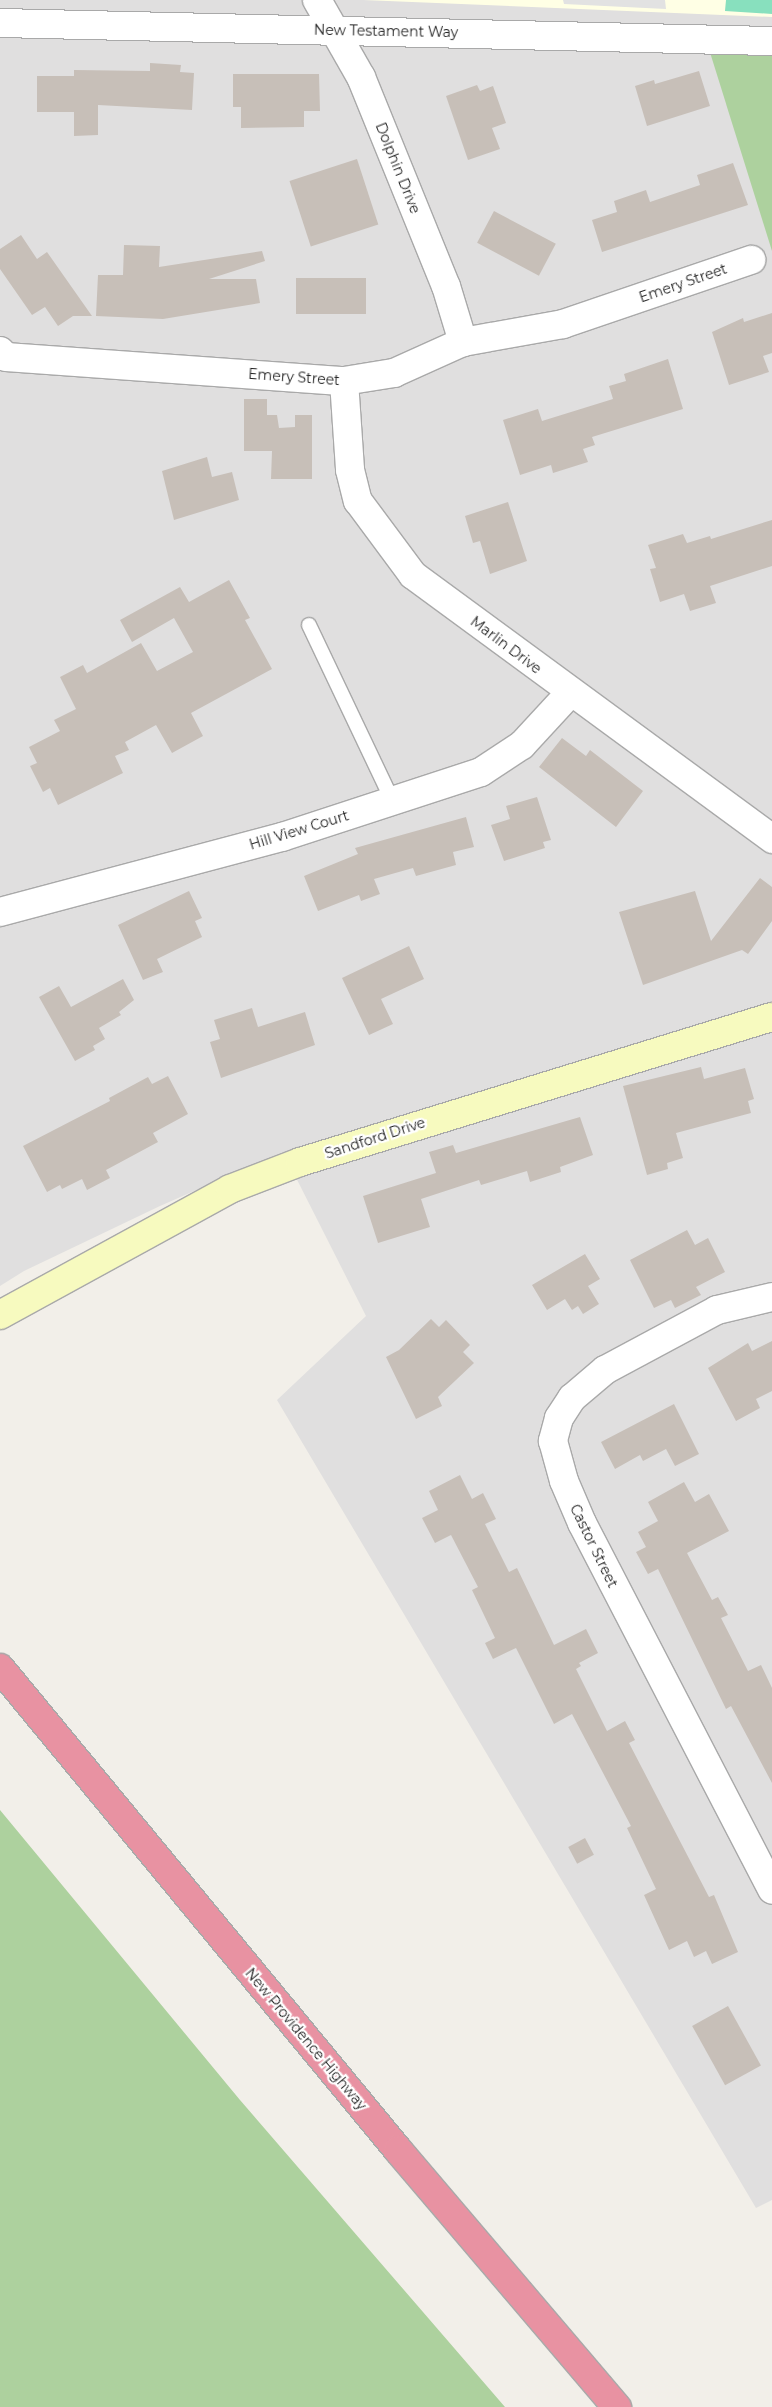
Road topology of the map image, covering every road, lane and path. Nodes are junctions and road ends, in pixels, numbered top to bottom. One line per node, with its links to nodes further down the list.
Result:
1 (317, 0): 3 (street, Dolphin Drive)
2 (0, 23): 3 (street, New Testament Way)
3 (334, 29): 4 (street, New Testament Way); 6 (street, Dolphin Drive)
4 (772, 41)
5 (751, 260): 6 (street, Emery Street)
6 (463, 342): 8 (street, Emery Street)
7 (0, 352): 8 (street, Emery Street)
8 (344, 381): 10 (street, Marlin Drive)
9 (309, 625): 11 (lane)
10 (570, 692): 11 (street, Hill View Court); 12 (street, Marlin Drive)
11 (393, 802): 13 (street, Hill View Court)
12 (772, 839)
13 (0, 912)
14 (772, 1017): 16 (street, Sandford Drive)
15 (772, 1297): 18 (street, Castor Street)
16 (0, 1315)
17 (0, 1668): 19 (highway, New Providence Highway)
18 (772, 1890)
19 (617, 2407)

